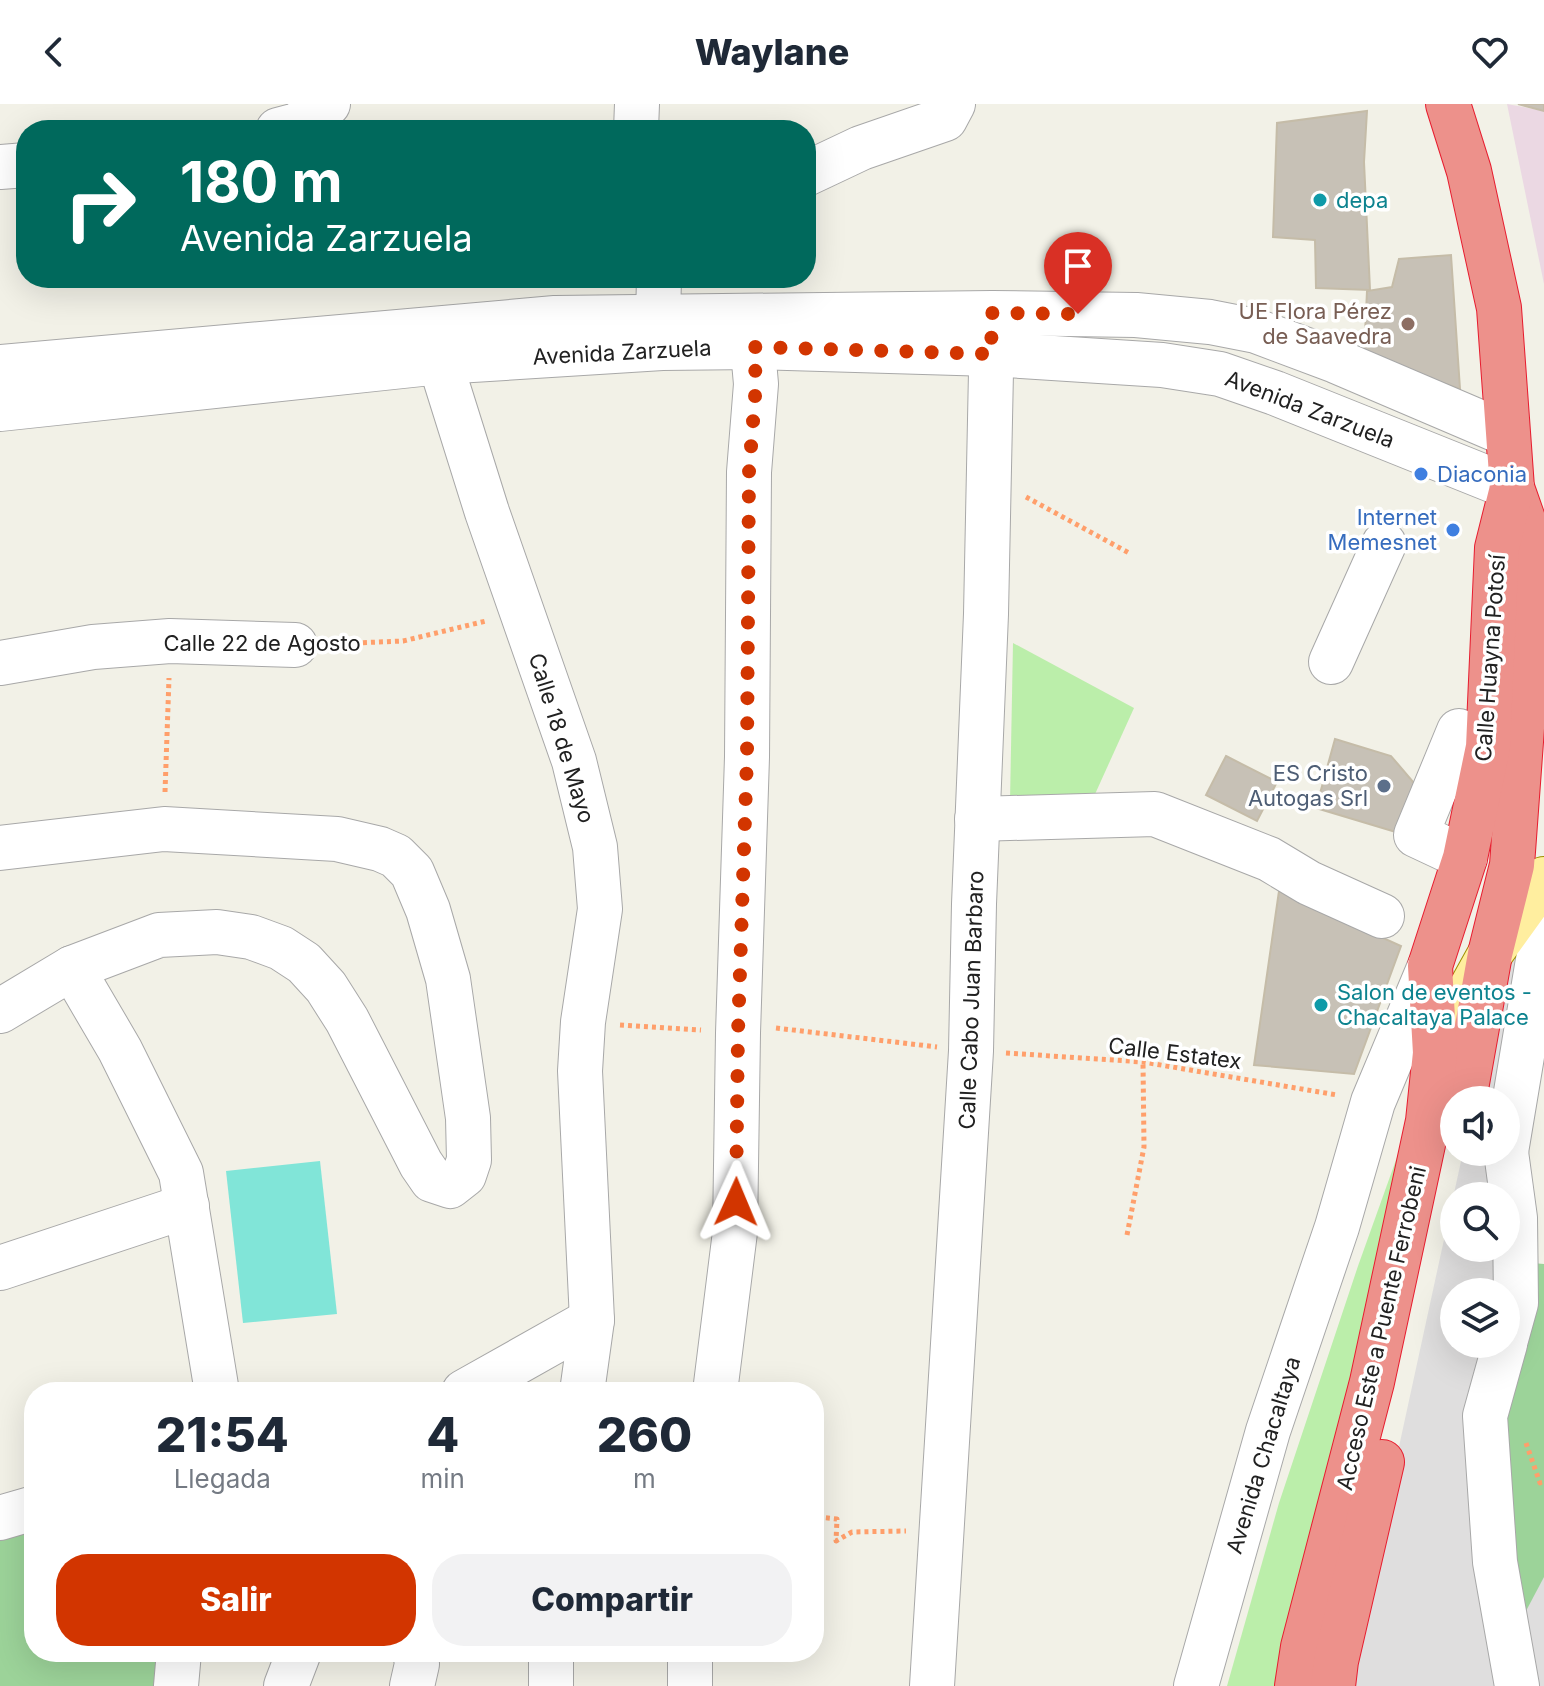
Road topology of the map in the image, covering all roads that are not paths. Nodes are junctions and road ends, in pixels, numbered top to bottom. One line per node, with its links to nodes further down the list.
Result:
1 (328, 104): 4 (street)
2 (953, 104): 5 (street)
3 (1448, 104): 12 (highway, Calle Huayna Potosí)
4 (304, 120)
5 (816, 169)
6 (660, 315): 7 (street, Avenida Zarzuela); 9 (street, Avenida Zarzuela); 10 (street, Avenida Zarzuela)
7 (752, 331): 8 (street, Avenida Zarzuela); 43 (street)
8 (991, 333): 12 (street, Avenida Zarzuela); 13 (street, Avenida Zarzuela); 19 (street, Calle Cabo Juan Barbaro)
9 (440, 362): 11 (street, Avenida Zarzuela); 38 (street, Calle 18 de Mayo)
10 (0, 367)
11 (0, 409)
12 (1507, 434): 13 (highway, Calle Huayna Potosí)
13 (1512, 488): 21 (highway, Calle Huayna Potosí); 22 (highway, Calle Huayna Potosí)
14 (1384, 544): 16 (street)
15 (295, 645): 17 (street, Calle 22 de Agosto)
16 (1331, 662)
17 (0, 663)
18 (1459, 731): 21 (street)
19 (977, 819): 23 (street); 56 (street, Calle Cabo Juan Barbaro)
20 (0, 848): 26 (street)
21 (1465, 858): 22 (main road); 25 (highway, Calle Huayna Potosí)
22 (1533, 875): 24 (highway, Calle Huayna Potosí); 29 (street)
23 (1382, 916)
24 (1490, 954): 28 (main road, Avenida Chacaltaya); 30 (highway)
25 (1430, 966): 28 (highway, Acceso Este a Puente Ferrobeni); 35 (street, Avenida Chacaltaya)
26 (72, 968): 27 (street); 34 (street)
27 (0, 1011)
28 (1435, 1053): 35 (street, Avenida Chacaltaya); 58 (highway, Acceso Este a Puente Ferrobeni)
29 (1532, 1064): 31 (street)
30 (1466, 1086)
31 (1520, 1105)
32 (1449, 1166): 59 (highway, Acceso Este a Puente Ferrobeni)
33 (1508, 1166): 37 (street)
34 (187, 1206): 36 (street); 40 (street)
35 (1337, 1227): 57 (street, Avenida Chacaltaya)
36 (0, 1268)
37 (1516, 1278)
38 (592, 1320): 41 (street); 42 (street, Calle 18 de Mayo)
39 (1501, 1358): 60 (street)
40 (215, 1382)
41 (482, 1382)
42 (583, 1382)
43 (716, 1382)
44 (24, 1511): 45 (street)
45 (0, 1518)
46 (178, 1662): 51 (street)
47 (295, 1662): 52 (street)
48 (417, 1662): 53 (street)
49 (551, 1662): 54 (street)
50 (690, 1662): 55 (street)
51 (176, 1686)
52 (286, 1686)
53 (412, 1686)
54 (551, 1686)
55 (690, 1686)
56 (932, 1686)
57 (1196, 1686)
58 (1297, 1686)
59 (1333, 1686)
60 (1517, 1686)

